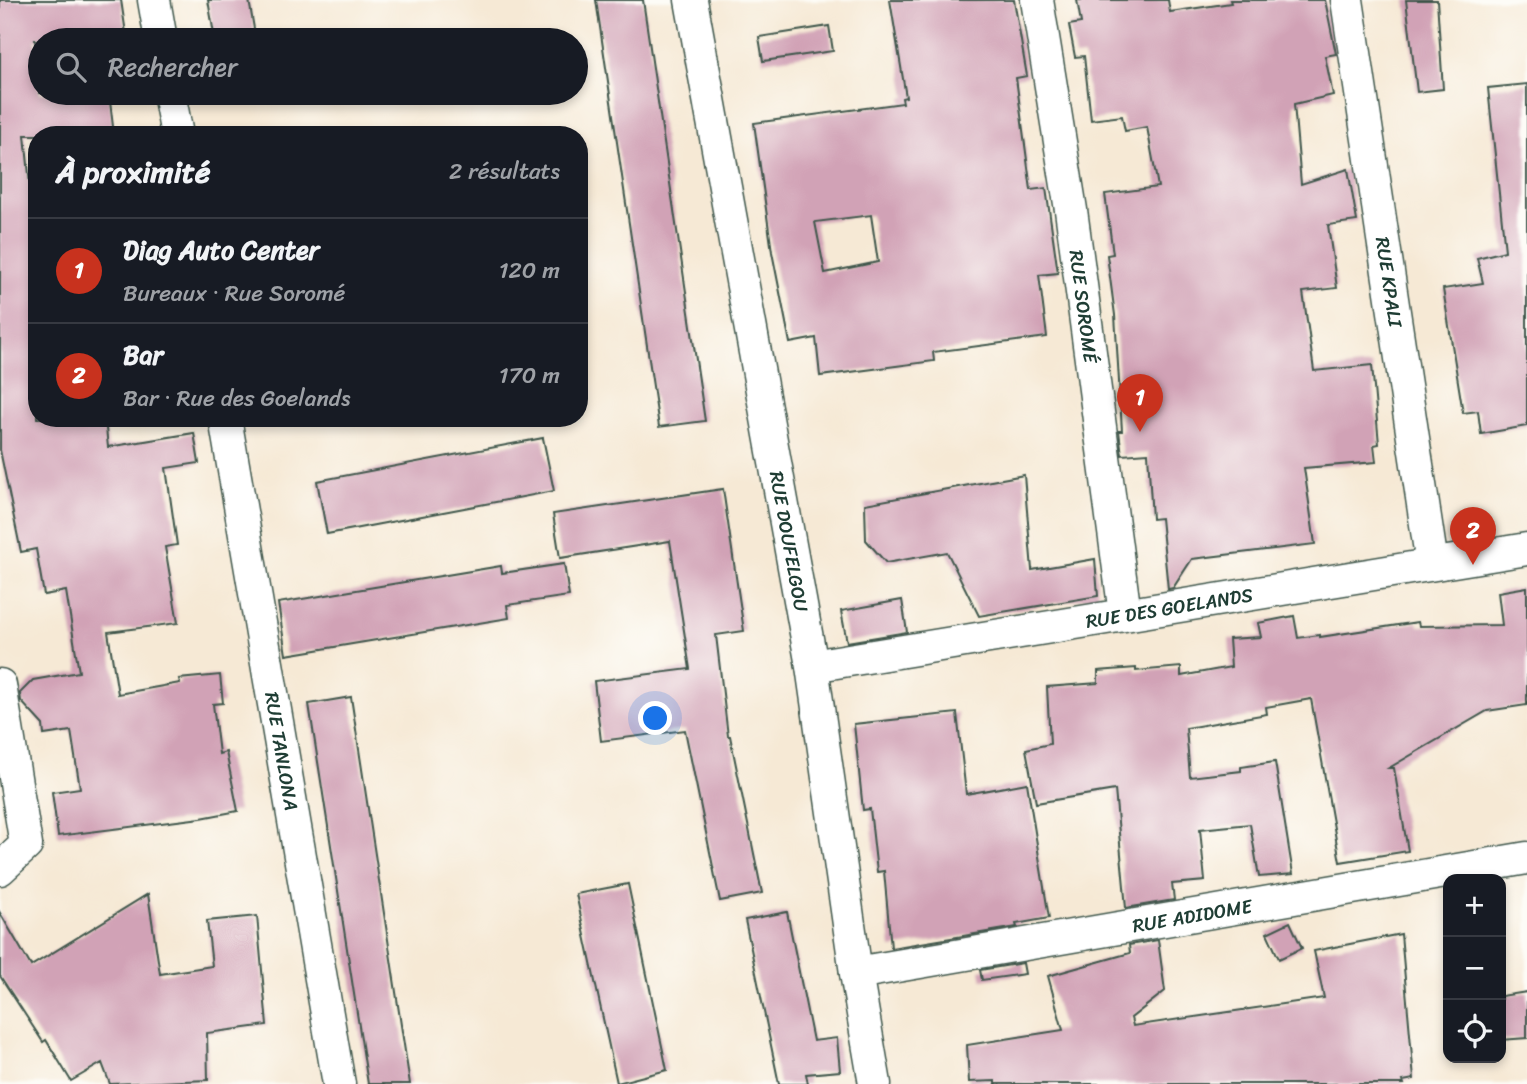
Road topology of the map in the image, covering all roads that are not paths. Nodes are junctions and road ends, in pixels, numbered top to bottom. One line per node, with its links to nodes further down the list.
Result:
1 (154, 0): 5 (street)
2 (691, 0): 12 (street, RUE DOUFELGOU)
3 (1037, 0): 11 (street, RUE SOROMÉ)
4 (1347, 0): 10 (street, RUE KPALI)
5 (158, 28)
6 (171, 105): 7 (street)
7 (175, 126)
8 (227, 427): 17 (street, RUE TANLONA)
9 (1527, 548): 10 (street, RUE DES GOELANDS)
10 (1432, 564): 11 (street, RUE DES GOELANDS)
11 (1125, 614): 12 (street, RUE DES GOELANDS)
12 (812, 666): 16 (street, RUE DOUFELGOU)
13 (0, 685): 15 (street)
14 (1527, 858): 16 (street, RUE ADIDOME)
15 (0, 869)
16 (856, 973): 18 (street, RUE DOUFELGOU)
17 (339, 1084)
18 (875, 1084)

